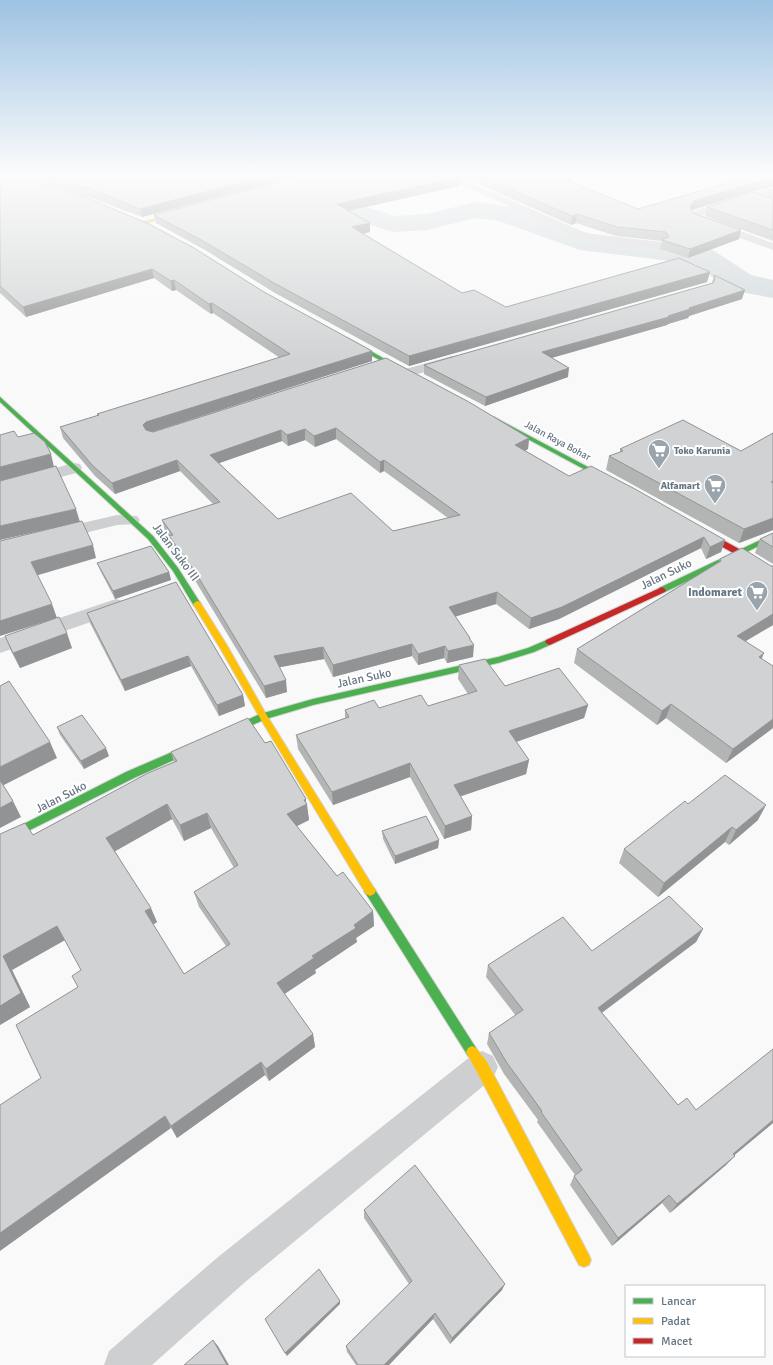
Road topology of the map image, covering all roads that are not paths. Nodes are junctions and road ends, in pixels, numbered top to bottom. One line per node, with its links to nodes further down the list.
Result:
1 (591, 237): 3 (street)
2 (742, 237): 4 (street)
3 (660, 245)
4 (773, 247)
5 (340, 336): 7 (street)
6 (464, 357): 9 (street)
7 (388, 362): 8 (street); 9 (street)
8 (367, 369)
9 (407, 373): 10 (street)
10 (420, 380)
11 (0, 399): 13 (street, Jalan Suko III)
12 (482, 413): 14 (street, Jalan Raya Bohar)
13 (74, 468): 15 (street); 16 (street, Jalan Suko III)
14 (620, 486)
15 (0, 488)
16 (131, 520): 19 (street); 22 (street, Jalan Suko III)
17 (690, 525): 20 (street)
18 (773, 536): 20 (street, Jalan Suko)
19 (0, 548)
20 (738, 552): 21 (street); 26 (street, Jalan Suko)
21 (773, 575)
22 (185, 583): 23 (street); 26 (street, Jalan Suko III)
23 (162, 590)
24 (133, 601): 25 (street)
25 (0, 646)
26 (263, 716): 27 (street, Jalan Suko); 30 (street, Jalan Suko III)
27 (242, 725)
28 (207, 741): 29 (street, Jalan Suko)
29 (0, 841)
30 (482, 1067): 31 (street, Jalan Suko III); 32 (street)
31 (584, 1260)
32 (123, 1365)

